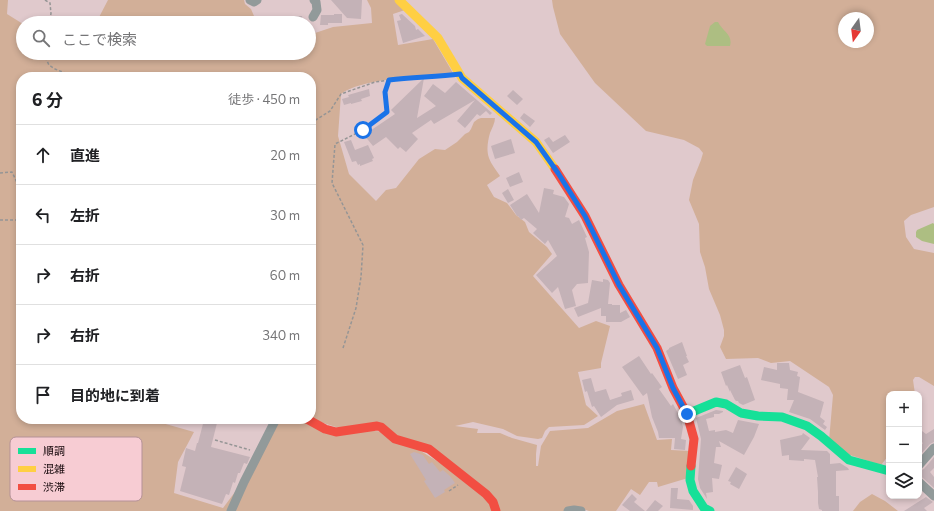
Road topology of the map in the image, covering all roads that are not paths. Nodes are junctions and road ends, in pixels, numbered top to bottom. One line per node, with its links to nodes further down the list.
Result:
1 (250, 0): 2 (street)
2 (258, 0)
3 (314, 0): 5 (street)
4 (399, 0): 6 (street)
5 (314, 16)
6 (687, 414): 11 (street); 18 (street)
7 (274, 424): 14 (street)
8 (316, 424): 15 (street)
9 (934, 448): 10 (street)
10 (921, 463)
11 (886, 470)
12 (922, 485): 13 (street)
13 (934, 496)
14 (231, 511)
15 (496, 511)
16 (568, 511): 17 (street)
17 (581, 511)
18 (710, 511)

